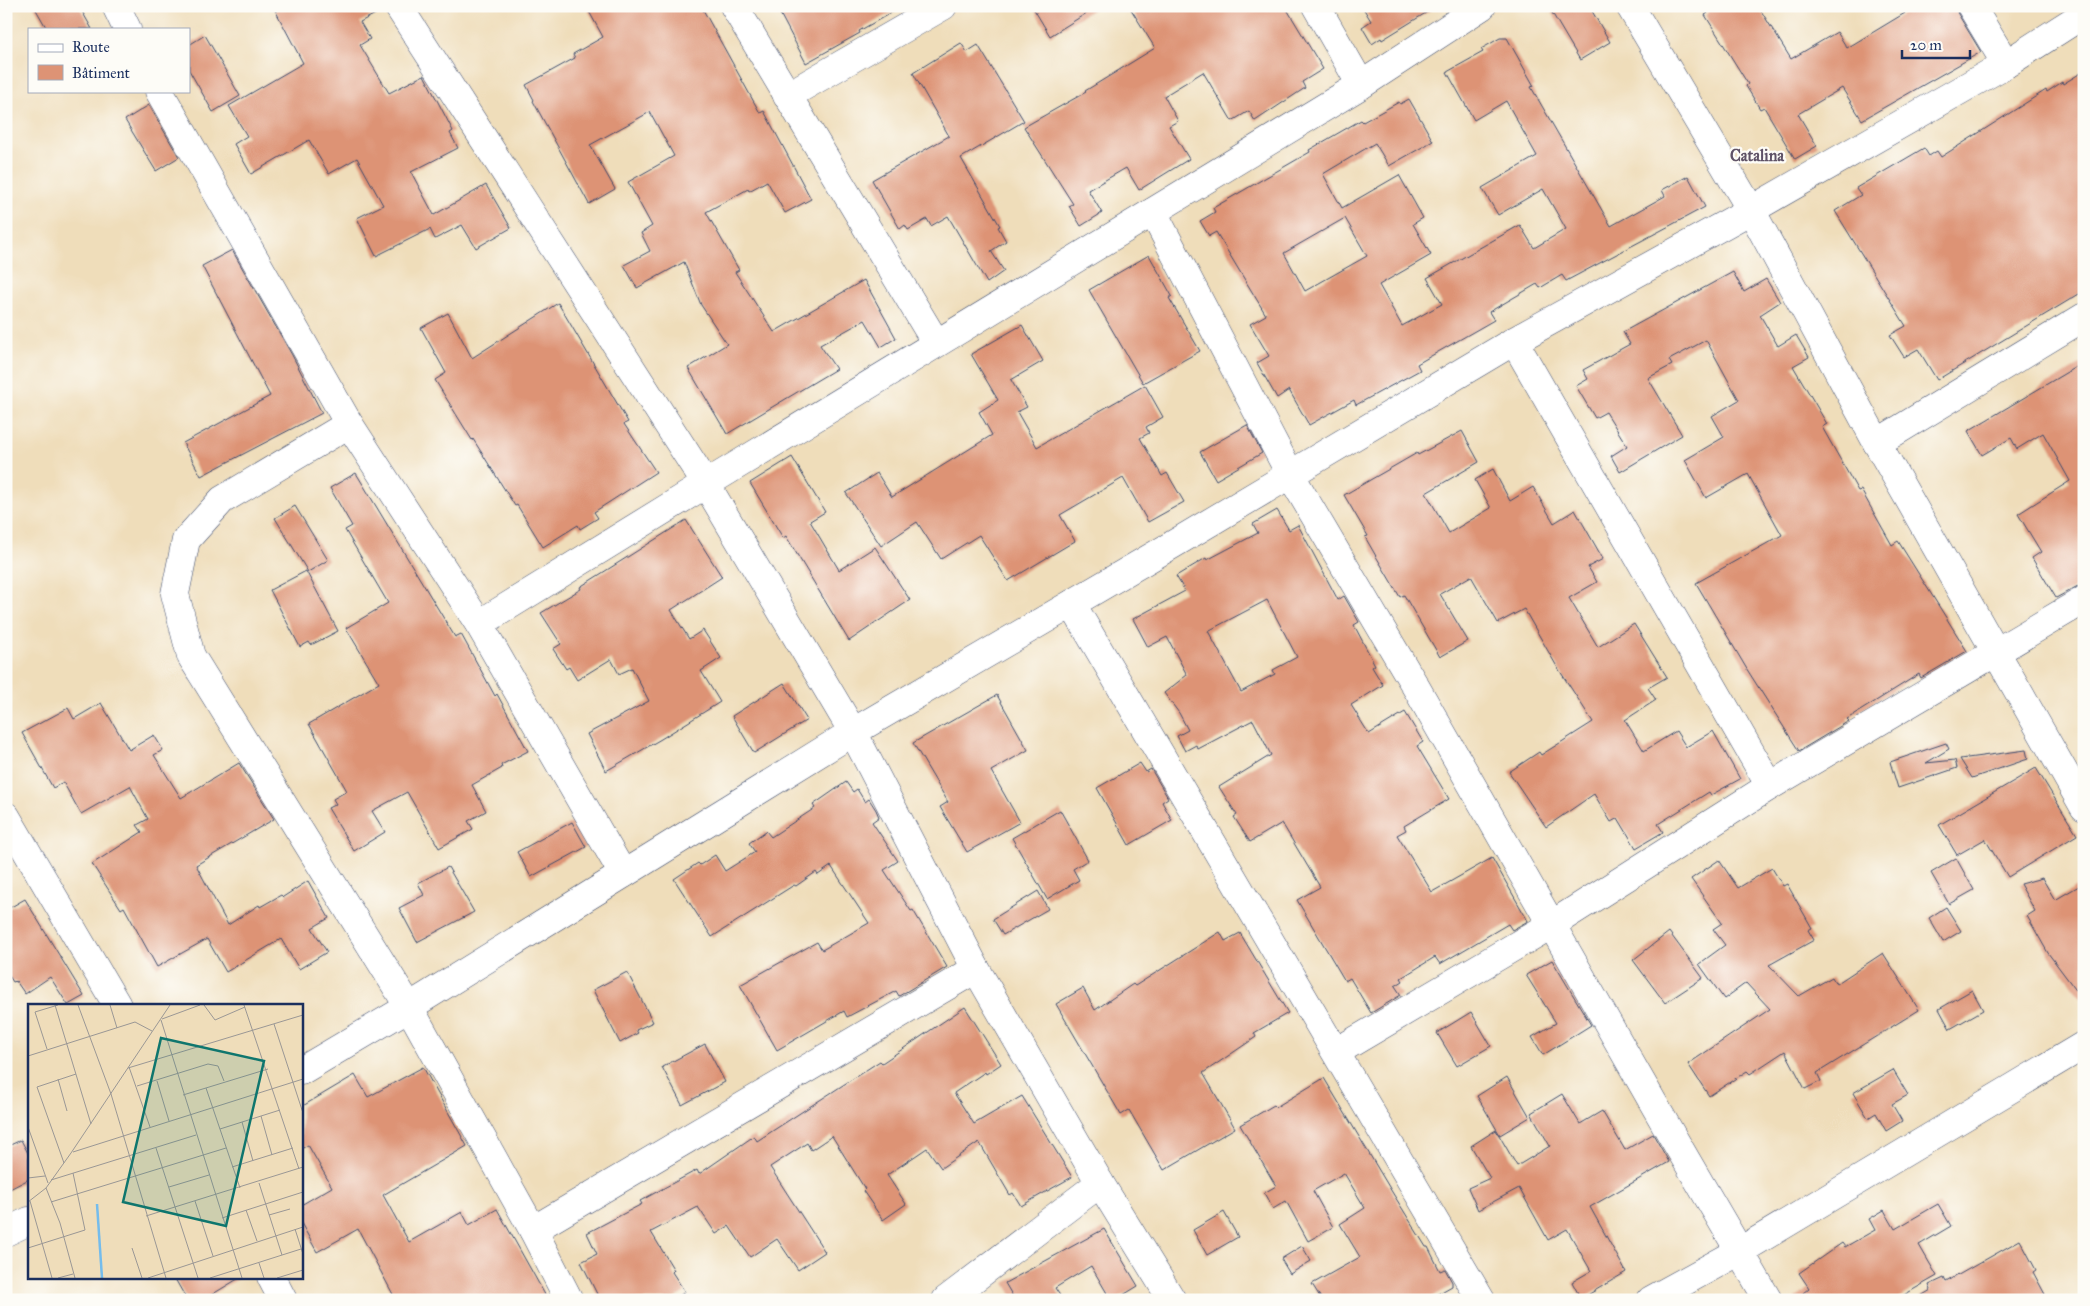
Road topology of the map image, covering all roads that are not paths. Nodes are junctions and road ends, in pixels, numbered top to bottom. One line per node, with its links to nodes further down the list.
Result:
1 (116, 6): 10 (street)
2 (398, 6): 23 (street)
3 (734, 6): 14 (street)
4 (943, 6): 14 (street)
5 (1316, 6): 12 (street)
6 (1482, 6): 12 (street)
7 (1630, 6): 15 (street)
8 (1971, 6): 11 (street)
9 (2084, 14): 11 (street)
10 (127, 28)
11 (2006, 64): 15 (street)
12 (1362, 84): 16 (street)
13 (160, 92): 20 (street)
14 (787, 96): 19 (street)
15 (1750, 210): 18 (street); 21 (street)
16 (1153, 212): 19 (street); 22 (street)
17 (2084, 317): 21 (street)
18 (1514, 341): 22 (street); 29 (street)
19 (936, 343): 23 (street)
20 (349, 424): 26 (street); 36 (street)
21 (1877, 443): 27 (street)
22 (1290, 474): 25 (street); 33 (street)
23 (706, 484): 26 (street); 28 (street)
24 (2084, 600): 27 (street)
25 (1072, 604): 28 (street); 38 (street)
26 (480, 624): 32 (street)
27 (1995, 652): 29 (street); 30 (street)
28 (853, 732): 32 (street); 34 (street)
29 (1770, 786): 33 (street)
30 (2084, 806)
31 (6, 816): 35 (street)
32 (623, 874): 36 (street)
33 (1551, 925): 38 (street); 44 (street)
34 (976, 969): 40 (street); 42 (street)
35 (116, 1004)
36 (410, 1007): 39 (street); 42 (street)
37 (2084, 1045): 44 (street)
38 (1336, 1052): 50 (street)
39 (302, 1070)
40 (1100, 1183): 48 (street); 49 (street)
41 (28, 1221): 43 (street)
42 (533, 1230): 47 (street)
43 (6, 1232)
44 (1740, 1251): 51 (street); 52 (street)
45 (272, 1278): 46 (street)
46 (283, 1300)
47 (569, 1300)
48 (946, 1300)
49 (1172, 1300)
50 (1481, 1300)
51 (1651, 1300)
52 (1768, 1300)

